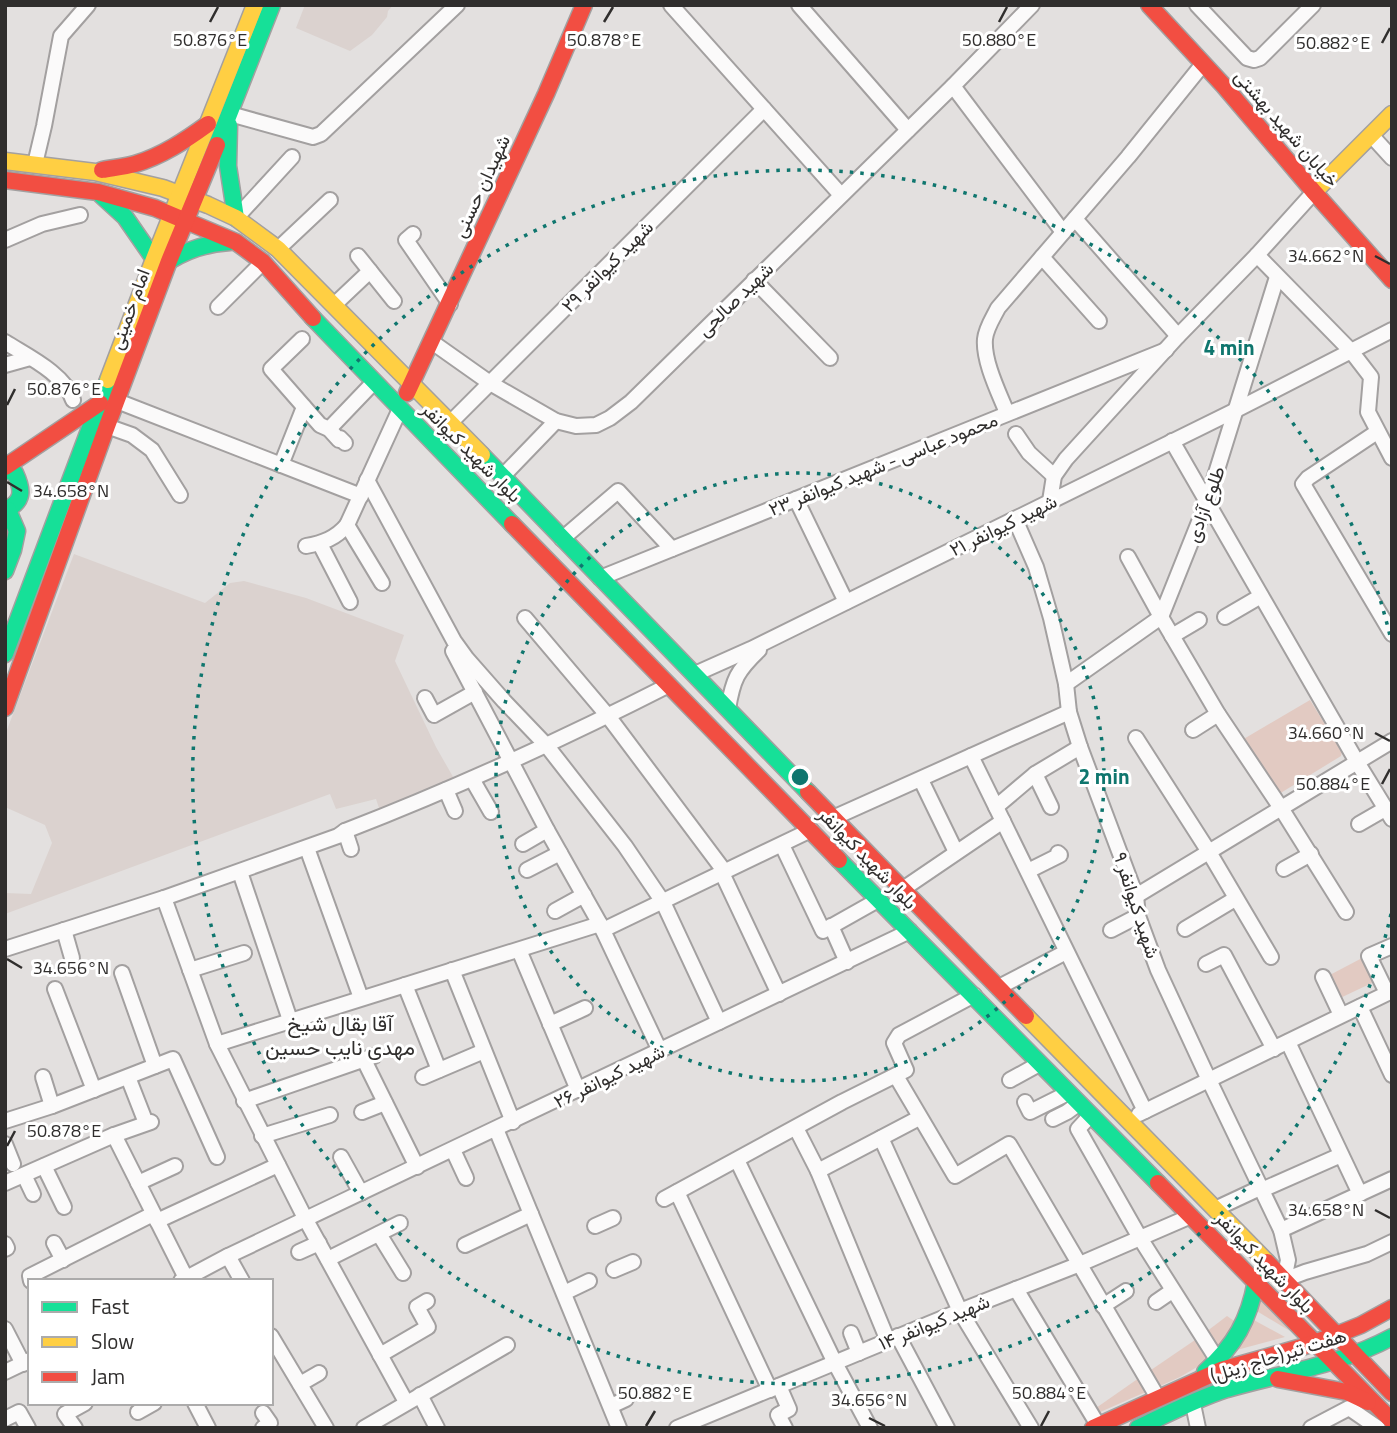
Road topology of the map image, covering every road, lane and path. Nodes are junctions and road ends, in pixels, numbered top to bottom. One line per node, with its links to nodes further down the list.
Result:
1 (88, 5): 23 (street)
2 (255, 5): 17 (main road, امام خمینی)
3 (272, 5): 15 (main road, امام خمینی)
4 (457, 5): 15 (street)
5 (584, 5): 50 (main road, شهیدان حسنی)
6 (671, 5): 14 (street)
7 (799, 5): 18 (street)
8 (1032, 5): 13 (street, شهید صالحی)
9 (1149, 5): 12 (main road, خیابان شهید بهشتی)
10 (1197, 5): 11 (street)
11 (1313, 5)
12 (1203, 64): 27 (main road, خیابان شهید بهشتی); 34 (street)
13 (953, 86): 18 (street, شهید صالحی); 35 (street)
14 (764, 109): 28 (street); 66 (street, شهید کیوانفر ۲۹)
15 (230, 114): 29 (main road, امام خمینی); 33 (main road)
16 (1392, 114): 19 (main road)
17 (208, 123): 24 (main road); 29 (main road, امام خمینی)
18 (908, 130): 28 (street, شهید صالحی)
19 (1371, 135): 21 (street); 27 (main road)
20 (292, 156): 33 (street)
21 (1392, 159)
22 (5, 161): 23 (main road)
23 (35, 164): 24 (main road)
24 (95, 172): 29 (main road, بلوار شهید کیوانفر)
25 (5, 180): 26 (main road, بلوار شهید کیوانفر)
26 (98, 192): 32 (main road, بلوار شهید کیوانفر); 43 (main road)
27 (1314, 192): 40 (street); 47 (main road, خیابان شهید بهشتی)
28 (841, 195): 48 (street, شهید صالحی)
29 (187, 197): 32 (main road, امام خمینی); 33 (main road, بلوار شهید کیوانفر)
30 (330, 200): 39 (street)
31 (80, 215): 37 (street)
32 (179, 217): 38 (main road, بلوار شهید کیوانفر); 43 (main road, امام خمینی)
33 (236, 218): 39 (main road, بلوار شهید کیوانفر)
34 (1075, 219): 35 (street); 55 (street)
35 (1063, 232): 42 (street)
36 (413, 234): 50 (street)
37 (5, 240)
38 (236, 242): 43 (main road); 44 (main road, بلوار شهید کیوانفر)
39 (278, 249): 51 (main road, بلوار شهید کیوانفر)
40 (1257, 255): 46 (street); 55 (street)
41 (358, 256): 45 (street)
42 (1042, 257): 53 (street); 73 (street)
43 (162, 260): 68 (main road, امام خمینی); 69 (main road, امام خمینی)
44 (263, 262): 52 (street); 64 (main road, بلوار شهید کیوانفر)
45 (370, 271): 49 (street); 51 (street)
46 (1277, 277): 60 (street); 72 (street, طلوع آزادی)
47 (1392, 280)
48 (754, 281): 62 (street); 74 (street, شهید صالحی)
49 (394, 301)
50 (450, 304): 58 (main road, شهیدان حسنی)
51 (334, 305): 65 (main road, بلوار شهید کیوانفر)
52 (218, 307)
53 (1099, 321)
54 (1392, 330): 60 (street, شهید کیوانفر ۲۱)
55 (1178, 336): 59 (street)
56 (302, 339): 70 (street)
57 (5, 342): 61 (street)
58 (432, 342): 65 (main road, شهیدان حسنی); 66 (street, شهید صالحی)
59 (1166, 349): 73 (street, محمود عباسی - شهید کیوانفر ۲۳); 85 (street)
60 (1351, 351): 72 (street, شهید کیوانفر ۲۱); 78 (street)
61 (30, 358): 63 (street); 67 (street)
62 (830, 358)
63 (5, 365)
64 (374, 382): 71 (main road, بلوار شهید کیوانفر); 77 (street)
65 (412, 383): 71 (main road, شهیدان حسنی); 75 (main road, بلوار شهید کیوانفر)
66 (490, 383): 74 (street, شهید صالحی); 75 (street, شهید کیوانفر ۲۹)
67 (73, 400)
68 (117, 401): 76 (main road, امام خمینی); 83 (street)
69 (100, 403): 76 (main road, امام خمینی); 84 (main road)
70 (304, 407): 77 (street); 83 (street)
71 (400, 409): 87 (street); 116 (main road, بلوار شهید کیوانفر)
72 (1236, 410): 80 (street, شهید کیوانفر ۲۱); 92 (street, طلوع آزادی)
73 (1007, 414): 90 (street, محمود عباسی - شهید کیوانفر ۲۳)
74 (556, 421): 86 (street)
75 (450, 423): 86 (main road, بلوار شهید کیوانفر)
76 (100, 424): 88 (street); 112 (main road, امام خمینی); 119 (main road, امام خمینی)
77 (329, 429): 81 (street)
78 (1377, 432): 82 (street); 109 (street)
79 (1016, 434): 85 (street)
80 (1172, 441): 91 (street, شهید کیوانفر ۲۱); 92 (street)
81 (345, 443)
82 (1392, 458)
83 (281, 465): 89 (street)
84 (5, 468): 93 (main road)
85 (1054, 476): 91 (street)
86 (502, 477): 96 (main road, بلوار شهید کیوانفر)
87 (367, 480): 89 (street); 113 (street)
88 (180, 495)
89 (360, 496): 95 (street)
90 (796, 499): 97 (street, محمود عباسی - شهید کیوانفر ۲۳); 104 (street)
91 (1050, 501): 94 (street, شهید کیوانفر ۲۱)
92 (1208, 502): 102 (street); 105 (street, طلوع آزادی)
93 (6, 510): 99 (main road)
94 (1014, 519): 104 (street, شهید کیوانفر ۲۱); 115 (street, شهید کیوانفر ۹)
95 (347, 525): 101 (street); 103 (street)
96 (562, 539): 97 (street); 100 (main road, بلوار شهید کیوانفر)
97 (673, 549): 100 (street, محمود عباسی - شهید کیوانفر ۲۳)
98 (1128, 557): 105 (street)
99 (5, 572)
100 (600, 578): 114 (main road, بلوار شهید کیوانفر)
101 (382, 583)
102 (1261, 596): 106 (street); 131 (street)
103 (351, 602)
104 (846, 602): 111 (street, شهید کیوانفر ۲۱)
105 (1161, 617): 110 (street); 115 (street)
106 (1225, 617)
107 (525, 618): 123 (street)
108 (1199, 620): 110 (street)
109 (1392, 634)
110 (1172, 636): 122 (street)
111 (770, 639): 114 (street, شهید کیوانفر ۲۱); 120 (street)
112 (5, 654)
113 (463, 660): 117 (street); 127 (street)
114 (695, 674): 120 (main road, بلوار شهید کیوانفر)
115 (1066, 684): 121 (street, شهید کیوانفر ۹)
116 (669, 685): 123 (street); 146 (main road, بلوار شهید کیوانفر)
117 (475, 692): 118 (street); 130 (street)
118 (425, 698)
119 (5, 708)
120 (728, 709): 142 (main road, بلوار شهید کیوانفر)
121 (1069, 712): 128 (street, شهید کیوانفر ۹); 129 (street)
122 (1219, 714): 124 (street); 138 (street)
123 (608, 716): 127 (street); 161 (street)
124 (1193, 730)
125 (1136, 737): 153 (street)
126 (1392, 741): 131 (street)
127 (547, 746): 130 (street); 168 (street)
128 (1080, 747): 132 (street); 164 (street, شهید کیوانفر ۹)
129 (971, 756): 134 (street); 136 (street)
130 (511, 762): 133 (street); 145 (street)
131 (1357, 762): 138 (street); 141 (street)
132 (1035, 774): 136 (street); 137 (street)
133 (472, 779): 135 (street); 140 (street)
134 (921, 780): 142 (street); 152 (street)
135 (446, 790): 139 (street); 147 (street)
136 (996, 807): 143 (street)
137 (1051, 807)
138 (1282, 808): 153 (street); 156 (street)
139 (455, 811)
140 (491, 813)
141 (1389, 814): 144 (street)
142 (833, 818): 162 (main road, بلوار شهید کیوانفر)
143 (1003, 821): 152 (street); 159 (street)
144 (1359, 824)
145 (547, 830): 148 (street); 154 (street)
146 (811, 830): 149 (street); 167 (main road, بلوار شهید کیوانفر)
147 (345, 831): 150 (street); 151 (street)
148 (523, 844)
149 (782, 845): 161 (street); 172 (street)
150 (307, 848): 160 (street); 197 (street)
151 (351, 849)
152 (956, 852): 162 (street)
153 (1209, 852): 164 (street); 166 (street)
154 (560, 853): 158 (street); 163 (street)
155 (1058, 853): 159 (street)
156 (1311, 854): 157 (street); 170 (street)
157 (1284, 869)
158 (527, 870)
159 (1028, 871): 181 (street)
160 (240, 872): 165 (street); 201 (street)
161 (723, 873): 168 (street); 195 (street)
162 (903, 889): 192 (main road, بلوار شهید کیوانفر)
163 (584, 895): 169 (street); 173 (street)
164 (1136, 896): 171 (street, شهید کیوانفر ۹)
165 (164, 898): 175 (street); 188 (street)
166 (1235, 899): 174 (street); 183 (street)
167 (878, 900): 172 (street); 177 (main road, بلوار شهید کیوانفر)
168 (663, 902): 173 (street); 202 (street)
169 (555, 911)
170 (1346, 912)
171 (1138, 916): 176 (street); 218 (street, شهید کیوانفر ۹)
172 (831, 926): 185 (street)
173 (601, 927): 180 (street); 208 (street)
174 (1185, 929)
175 (64, 930): 179 (street); 184 (street)
176 (1111, 930)
177 (910, 931): 185 (street, شهید کیوانفر ۲۶); 196 (main road, بلوار شهید کیوانفر)
178 (1392, 946): 194 (street)
179 (5, 949)
180 (519, 950): 187 (street); 203 (street)
181 (1066, 952): 192 (street); 226 (street)
182 (244, 953): 188 (street)
183 (1272, 957)
184 (72, 958)
185 (847, 962): 195 (street, شهید کیوانفر ۲۶)
186 (1206, 964): 206 (street)
187 (452, 970): 191 (street); 207 (street)
188 (190, 971): 205 (street)
189 (122, 973): 210 (street)
190 (1323, 977): 200 (street)
191 (405, 985): 197 (street); 211 (street)
192 (999, 987): 231 (main road, بلوار شهید کیوانفر)
193 (55, 989): 219 (street)
194 (1390, 992): 198 (street)
195 (779, 994): 202 (street, شهید کیوانفر ۲۶)
196 (974, 995): 209 (main road, بلوار شهید کیوانفر); 213 (street)
197 (361, 998): 201 (street)
198 (1360, 1007): 200 (street); 212 (street)
199 (585, 1008): 203 (street)
200 (1341, 1016): 204 (street)
201 (290, 1020): 205 (street)
202 (719, 1022): 208 (street, شهید کیوانفر ۲۶)
203 (550, 1024): 220 (street)
204 (1288, 1042): 206 (street); 241 (street)
205 (217, 1044): 221 (street)
206 (1274, 1049): 218 (street)
207 (484, 1051): 211 (street); 233 (street)
208 (660, 1051): 220 (street, شهید کیوانفر ۲۶)
209 (1039, 1064): 217 (street); 224 (main road, بلوار شهید کیوانفر)
210 (155, 1066): 215 (street); 242 (street)
211 (439, 1070): 216 (street)
212 (1392, 1075)
213 (896, 1076): 229 (street); 234 (street)
214 (43, 1077): 225 (street)
215 (128, 1077): 219 (street); 236 (street)
216 (423, 1077)
217 (1010, 1080)
218 (1209, 1080): 226 (street); 256 (street, شهید کیوانفر ۹)
219 (94, 1090): 225 (street)
220 (578, 1090): 233 (street, شهید کیوانفر ۲۶)
221 (244, 1101): 223 (street); 237 (street)
222 (1025, 1102): 224 (street)
223 (384, 1103): 227 (street); 249 (street)
224 (1079, 1104): 230 (street); 257 (street); 267 (main road, بلوار شهید کیوانفر)
225 (52, 1106): 232 (street)
226 (1145, 1111): 231 (street)
227 (362, 1112)
228 (330, 1115): 237 (street)
229 (919, 1118): 238 (street); 287 (street)
230 (1053, 1119)
231 (1128, 1120): 265 (main road, بلوار شهید کیوانفر)
232 (5, 1121)
233 (513, 1122): 235 (street, شهید کیوانفر ۲۶)
234 (796, 1128): 244 (street); 250 (street)
235 (496, 1129): 240 (street, شهید کیوانفر ۲۶); 266 (street)
236 (114, 1135): 247 (street); 255 (street)
237 (262, 1136): 246 (street)
238 (881, 1138): 250 (street); 305 (street)
239 (5, 1144): 245 (street)
240 (453, 1150): 249 (street, شهید کیوانفر ۲۶); 252 (street)
241 (1341, 1155): 256 (street); 261 (street)
242 (217, 1157)
243 (341, 1157): 260 (street)
244 (737, 1160): 258 (street); 319 (street)
245 (13, 1164)
246 (278, 1165): 268 (street); 270 (street)
247 (44, 1166): 251 (street); 264 (street)
248 (175, 1166): 255 (street)
249 (417, 1167): 260 (street, شهید کیوانفر ۲۶)
250 (818, 1171): 311 (street)
251 (24, 1175): 254 (street); 259 (street)
252 (466, 1178)
253 (1392, 1179): 261 (street)
254 (5, 1183)
255 (138, 1183): 268 (street)
256 (1260, 1188): 265 (street); 273 (street, شهید کیوانفر ۹)
257 (1113, 1190): 262 (street); 275 (street)
258 (677, 1192): 263 (street); 325 (street)
259 (33, 1194)
260 (361, 1194): 270 (street, شهید کیوانفر ۲۶)
261 (1360, 1194): 273 (street)
262 (1098, 1198)
263 (664, 1199)
264 (64, 1207)
265 (1215, 1209): 294 (main road, بلوار شهید کیوانفر)
266 (531, 1214): 280 (street); 300 (street)
267 (1191, 1216): 275 (street, شهید کیوانفر ۱۴); 295 (main road, بلوار شهید کیوانفر)
268 (155, 1217): 285 (street); 291 (street)
269 (613, 1218): 272 (street)
270 (306, 1220): 276 (street); 283 (street, شهید کیوانفر ۲۶)
271 (400, 1223): 274 (street)
272 (595, 1226)
273 (1281, 1230): 294 (street, شهید کیوانفر ۹)
274 (379, 1234): 284 (street); 289 (street)
275 (1140, 1238): 287 (street, شهید کیوانفر ۱۴); 299 (street)
276 (319, 1242): 282 (street); 284 (street)
277 (1392, 1242): 294 (street)
278 (54, 1243): 285 (street)
279 (5, 1244): 281 (street)
280 (465, 1245)
281 (5, 1249)
282 (299, 1252)
283 (228, 1256): 292 (street, شهید کیوانفر ۲۶); 293 (street)
284 (328, 1259): 316 (street)
285 (63, 1260): 290 (street)
286 (633, 1262): 288 (street)
287 (1080, 1264): 297 (street, شهید کیوانفر ۱۴); 303 (street)
288 (614, 1270)
289 (403, 1273)
290 (30, 1278)
291 (184, 1279)
292 (186, 1279)
293 (241, 1279)
294 (1284, 1280): 308 (main road, بلوار شهید کیوانفر)
295 (1256, 1281): 312 (main road, بلوار شهید کیوانفر); 320 (main road)
296 (589, 1282): 300 (street)
297 (1016, 1289): 305 (street, شهید کیوانفر ۱۴); 342 (street)
298 (1126, 1291): 303 (street)
299 (1172, 1291): 302 (street); 320 (street)
300 (564, 1293): 336 (street)
301 (427, 1301): 316 (street)
302 (1156, 1303)
303 (1103, 1306): 329 (street)
304 (1392, 1308): 308 (main road, هفت تیر(حاج زینل))
305 (960, 1311): 311 (street, شهید کیوانفر ۱۴); 353 (street)
306 (5, 1329): 318 (street)
307 (850, 1334): 314 (street)
308 (1336, 1335): 312 (main road, هفت تیر(حاج زینل)); 315 (main road, بلوار شهید کیوانفر)
309 (1392, 1337): 315 (main road, هفت تیر(حاج زینل))
310 (273, 1339): 324 (street)
311 (893, 1339): 314 (street, شهید کیوانفر ۱۴); 352 (street)
312 (1315, 1342): 317 (main road, بلوار شهید کیوانفر); 320 (main road, هفت تیر(حاج زینل))
313 (507, 1345): 328 (street)
314 (859, 1353): 319 (street, شهید کیوانفر ۱۴)
315 (1355, 1354): 317 (main road, هفت تیر(حاج زینل)); 327 (main road, بلوار شهید کیوانفر)
316 (380, 1355): 331 (street)
317 (1333, 1361): 323 (main road, هفت تیر(حاج زینل)); 337 (main road, بلوار شهید کیوانفر)
318 (27, 1362): 321 (street)
319 (835, 1363): 325 (street, شهید کیوانفر ۱۴); 351 (street)
320 (1219, 1366): 326 (main road); 329 (main road, هفت تیر(حاج زینل))
321 (5, 1372)
322 (320, 1373): 324 (street)
323 (1270, 1378): 326 (main road, هفت تیر(حاج زینل)); 337 (main road)
324 (300, 1384): 346 (street)
325 (775, 1388): 349 (street, شهید کیوانفر ۱۴); 350 (street)
326 (1229, 1388): 332 (main road, هفت تیر(حاج زینل))
327 (1392, 1394)
328 (420, 1395): 331 (street); 347 (street)
329 (1158, 1398): 342 (main road, هفت تیر(حاج زینل))
330 (626, 1399): 336 (street)
331 (407, 1402): 341 (street)
332 (1193, 1404): 354 (main road, هفت تیر(حاج زینل)); 355 (street)
333 (81, 1405): 344 (street)
334 (150, 1405): 338 (street)
335 (196, 1405): 345 (street)
336 (611, 1406): 348 (street)
337 (1378, 1406): 340 (main road, بلوار شهید کیوانفر)
338 (138, 1412)
339 (5, 1419): 343 (street)
340 (1383, 1425): 356 (street)
341 (366, 1427)
342 (1095, 1427)
343 (28, 1428)
344 (75, 1428)
345 (208, 1428)
346 (326, 1428)
347 (437, 1428)
348 (619, 1428)
349 (677, 1428)
350 (785, 1428)
351 (870, 1428)
352 (947, 1428)
353 (1031, 1428)
354 (1138, 1428)
355 (1198, 1428)
356 (1311, 1428)

